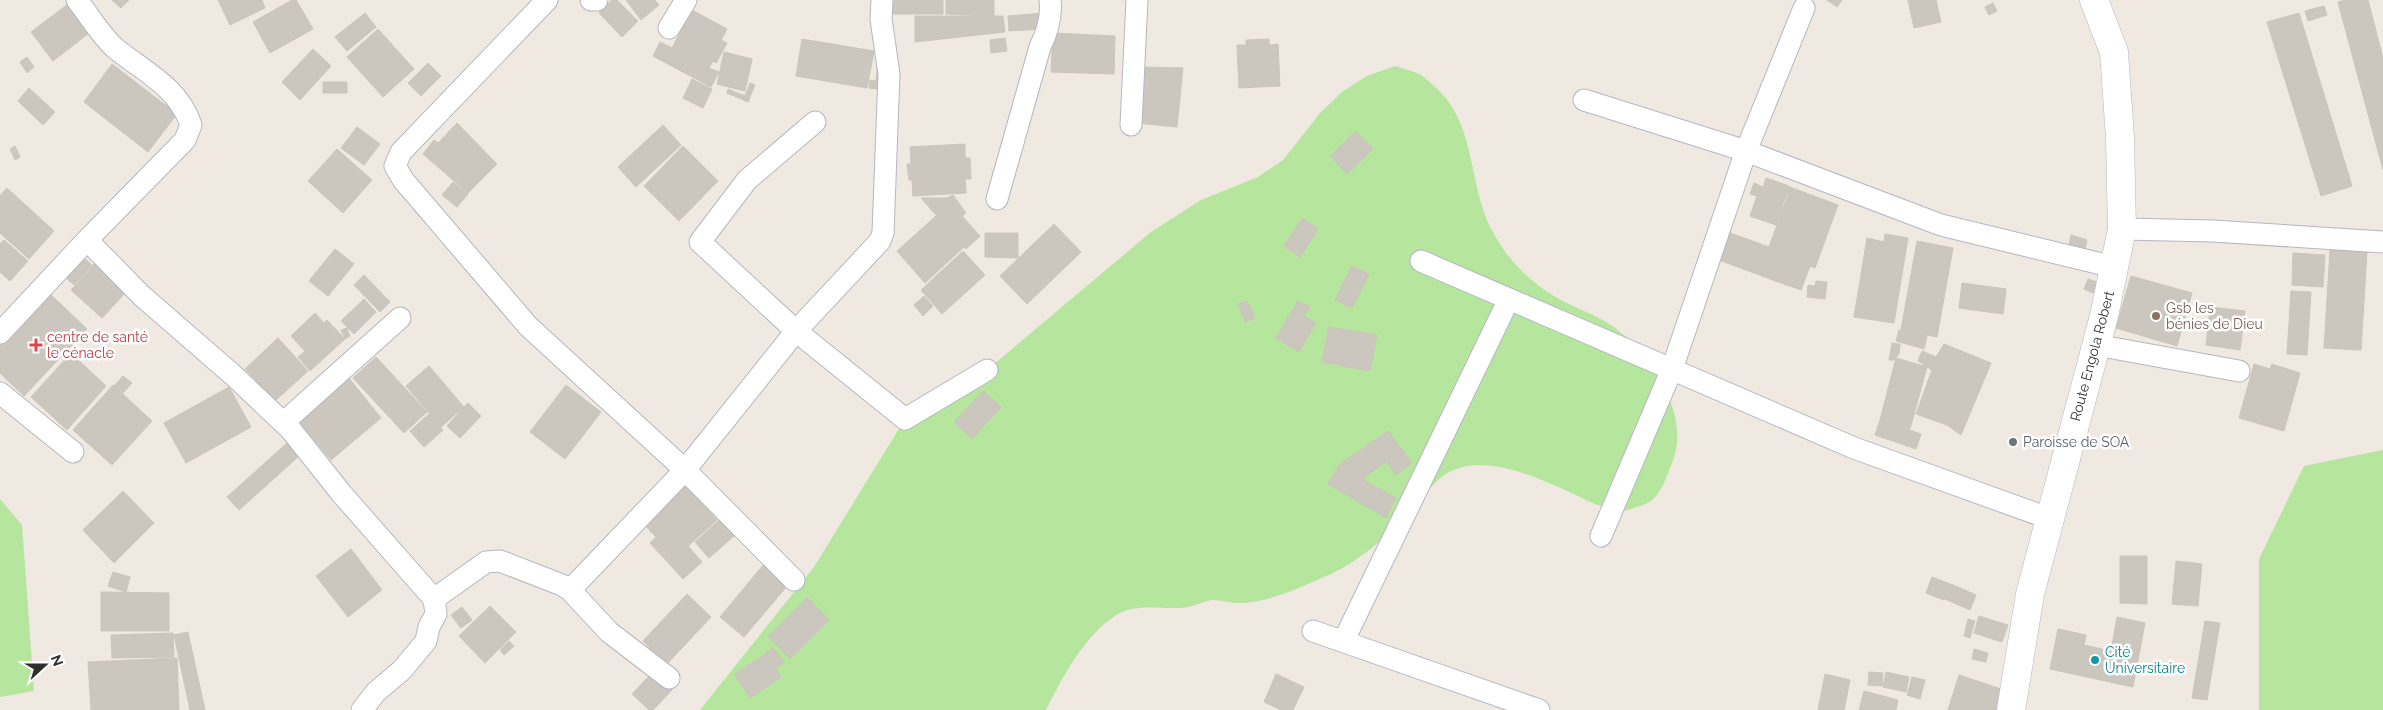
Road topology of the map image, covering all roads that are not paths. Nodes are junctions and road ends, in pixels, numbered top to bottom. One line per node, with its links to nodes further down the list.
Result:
1 (77, 0): 18 (street)
2 (547, 0): 33 (street)
3 (591, 0): 4 (street)
4 (597, 0)
5 (686, 0): 11 (street)
6 (882, 0): 24 (street)
7 (1050, 0): 16 (street)
8 (1137, 0): 14 (street)
9 (2094, 0): 17 (street, Route Engola Robert)
10 (1804, 8): 15 (street)
11 (669, 28)
12 (1584, 100): 15 (street)
13 (815, 122): 24 (street)
14 (1131, 125)
15 (1746, 151): 21 (street); 28 (street)
16 (997, 199)
17 (2122, 229): 19 (street); 21 (street, Route Engola Robert)
18 (87, 240): 25 (street); 31 (street)
19 (2383, 242)
20 (1422, 261): 22 (street)
21 (2114, 267): 26 (street, Route Engola Robert)
22 (1509, 299): 28 (street); 40 (street)
23 (400, 318): 31 (street)
24 (796, 331): 27 (street); 33 (street)
25 (0, 334)
26 (2096, 345): 29 (street); 34 (street, Route Engola Robert)
27 (987, 370)
28 (1672, 370): 34 (street); 35 (street)
29 (2239, 371)
30 (0, 393): 32 (street)
31 (284, 422): 38 (street)
32 (73, 452)
33 (685, 470): 36 (street); 37 (street)
34 (2048, 518): 44 (street, Route Engola Robert)
35 (1602, 536)
36 (794, 580)
37 (570, 590): 38 (street); 41 (street)
38 (434, 599): 42 (street)
39 (1313, 631): 40 (street)
40 (1344, 640): 43 (street)
41 (669, 678)
42 (362, 710)
43 (1539, 710)
44 (2011, 710)

